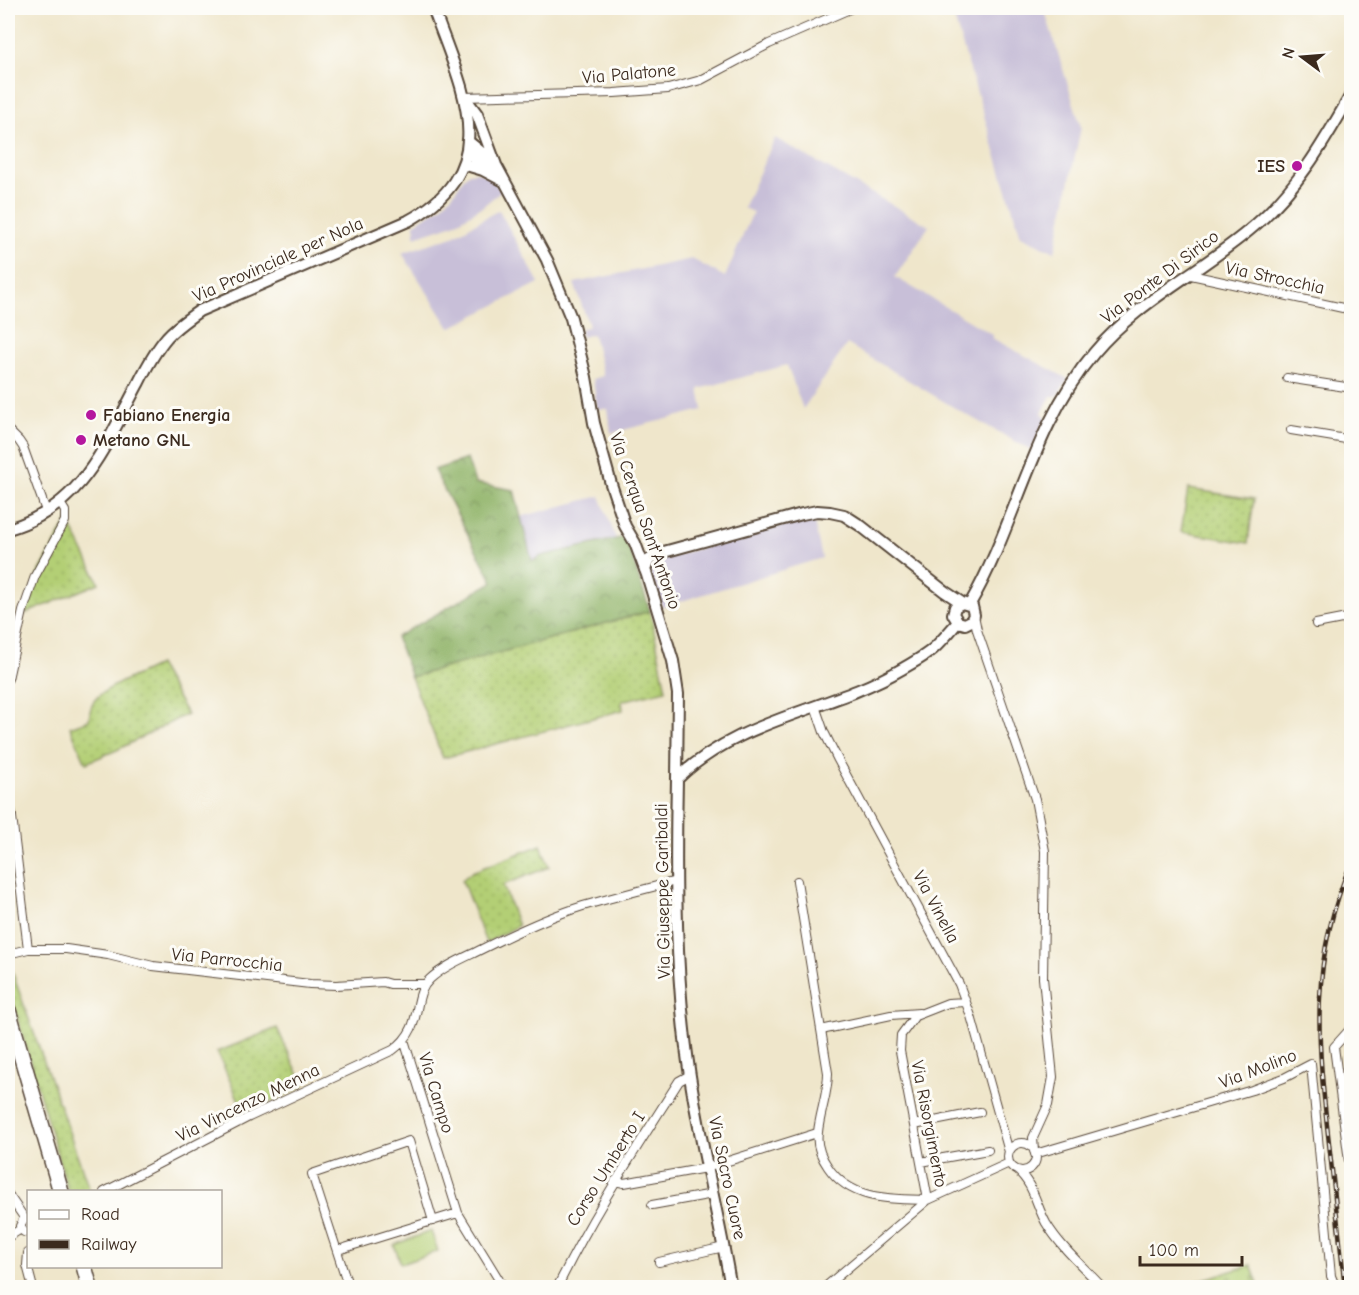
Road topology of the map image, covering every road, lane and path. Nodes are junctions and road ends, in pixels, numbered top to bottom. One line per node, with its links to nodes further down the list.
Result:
1 (433, 8): 4 (street)
2 (852, 8): 4 (street, Via Palatone)
3 (1352, 93): 8 (street, Via Ponte Di Sirico)
4 (464, 97): 5 (street, Via Provinciale per Nola); 7 (street)
5 (468, 147): 6 (street, Via Provinciale per Nola); 7 (street, Via Cerqua Sant'Antonio)
6 (464, 164): 7 (street, Via Cerqua Sant'Antonio); 15 (street, Via Provinciale per Nola)
7 (495, 170): 18 (street, Via Cerqua Sant'Antonio)
8 (1191, 275): 9 (street, Via Strocchia); 20 (street, Via Ponte Di Sirico)
9 (1352, 310)
10 (1287, 378): 11 (street)
11 (1352, 388)
12 (8, 430): 16 (street)
13 (1291, 430): 14 (street)
14 (1352, 440)
15 (60, 503): 16 (street, Via Provinciale per Nola); 26 (street)
16 (46, 511): 17 (street, Via Provinciale per Nola)
17 (8, 529)
18 (645, 559): 19 (street); 28 (street, Via Cerqua Sant'Antonio)
19 (944, 591): 20 (street); 23 (street)
20 (966, 603): 21 (street); 23 (street, Via Ponte Di Sirico)
21 (974, 615): 23 (street); 25 (street)
22 (1352, 617): 24 (street)
23 (958, 620): 25 (street); 27 (street, Via Giuseppe Garibaldi)
24 (1316, 624)
25 (980, 637): 46 (street)
26 (8, 679)
27 (815, 706): 28 (street, Via Giuseppe Garibaldi); 35 (street, Via Vinella)
28 (677, 779): 30 (street, Via Giuseppe Garibaldi)
29 (8, 784): 32 (street)
30 (676, 881): 34 (street); 44 (street, Via Giuseppe Garibaldi)
31 (796, 881): 41 (street, Via Risorgimento)
32 (28, 949): 33 (street, Via Parrocchia); 34 (street, Via Parrocchia)
33 (8, 954)
34 (424, 984): 42 (street, Via Campo)
35 (962, 990): 36 (street, Via Vinella); 37 (street)
36 (966, 1002): 37 (street); 49 (street, Via Vinella)
37 (948, 1003): 39 (street, Via Risorgimento)
38 (8, 1010): 62 (highway)
39 (921, 1013): 41 (street); 47 (street, Via Risorgimento)
40 (1352, 1027): 60 (street)
41 (820, 1030): 48 (street, Via Risorgimento)
42 (404, 1040): 63 (street, Via Vincenzo Menna); 69 (street, Via Campo)
43 (8, 1043): 61 (highway)
44 (690, 1075): 57 (street, Via Sacro Cuore); 59 (street, Corso Umberto I)
45 (980, 1112): 47 (street)
46 (1042, 1118): 50 (street); 53 (street)
47 (914, 1125): 54 (street, Via Risorgimento)
48 (817, 1133): 57 (street); 67 (street, Via Risorgimento)
49 (1005, 1133): 50 (street); 52 (street, Via Vinella)
50 (1023, 1144): 52 (street); 53 (street)
51 (988, 1150): 54 (street)
52 (1009, 1152): 55 (street)
53 (1034, 1153): 56 (street); 89 (street, Via Molino)
54 (921, 1162): 67 (street, Via Risorgimento)
55 (1009, 1163): 58 (street); 67 (street)
56 (1033, 1165): 58 (street); 64 (street)
57 (706, 1168): 59 (street); 66 (street, Via Sacro Cuore)
58 (1017, 1170): 64 (street)
59 (615, 1181): 85 (street, Corso Umberto I)
60 (1352, 1184)
61 (51, 1190)
62 (61, 1190)
63 (106, 1190)
64 (1032, 1190): 88 (street)
65 (8, 1194): 70 (street)
66 (713, 1194): 68 (street); 74 (street, Via Sacro Cuore)
67 (928, 1200): 87 (street)
68 (652, 1205)
69 (458, 1213): 71 (street); 84 (street, Via Campo)
70 (27, 1219): 72 (street)
71 (433, 1221): 75 (street); 75 (street)
72 (25, 1231): 73 (street)
73 (8, 1237)
74 (724, 1248): 76 (street); 86 (street, Via Sacro Cuore)
75 (338, 1250): 83 (street)
76 (658, 1262)
77 (28, 1268): 80 (street)
78 (75, 1268): 81 (highway)
79 (85, 1268): 82 (highway)
80 (33, 1287)
81 (80, 1287)
82 (90, 1287)
83 (350, 1287)
84 (504, 1287)
85 (557, 1287)
86 (731, 1287)
87 (824, 1287)
88 (1103, 1287)
89 (1336, 1287)

